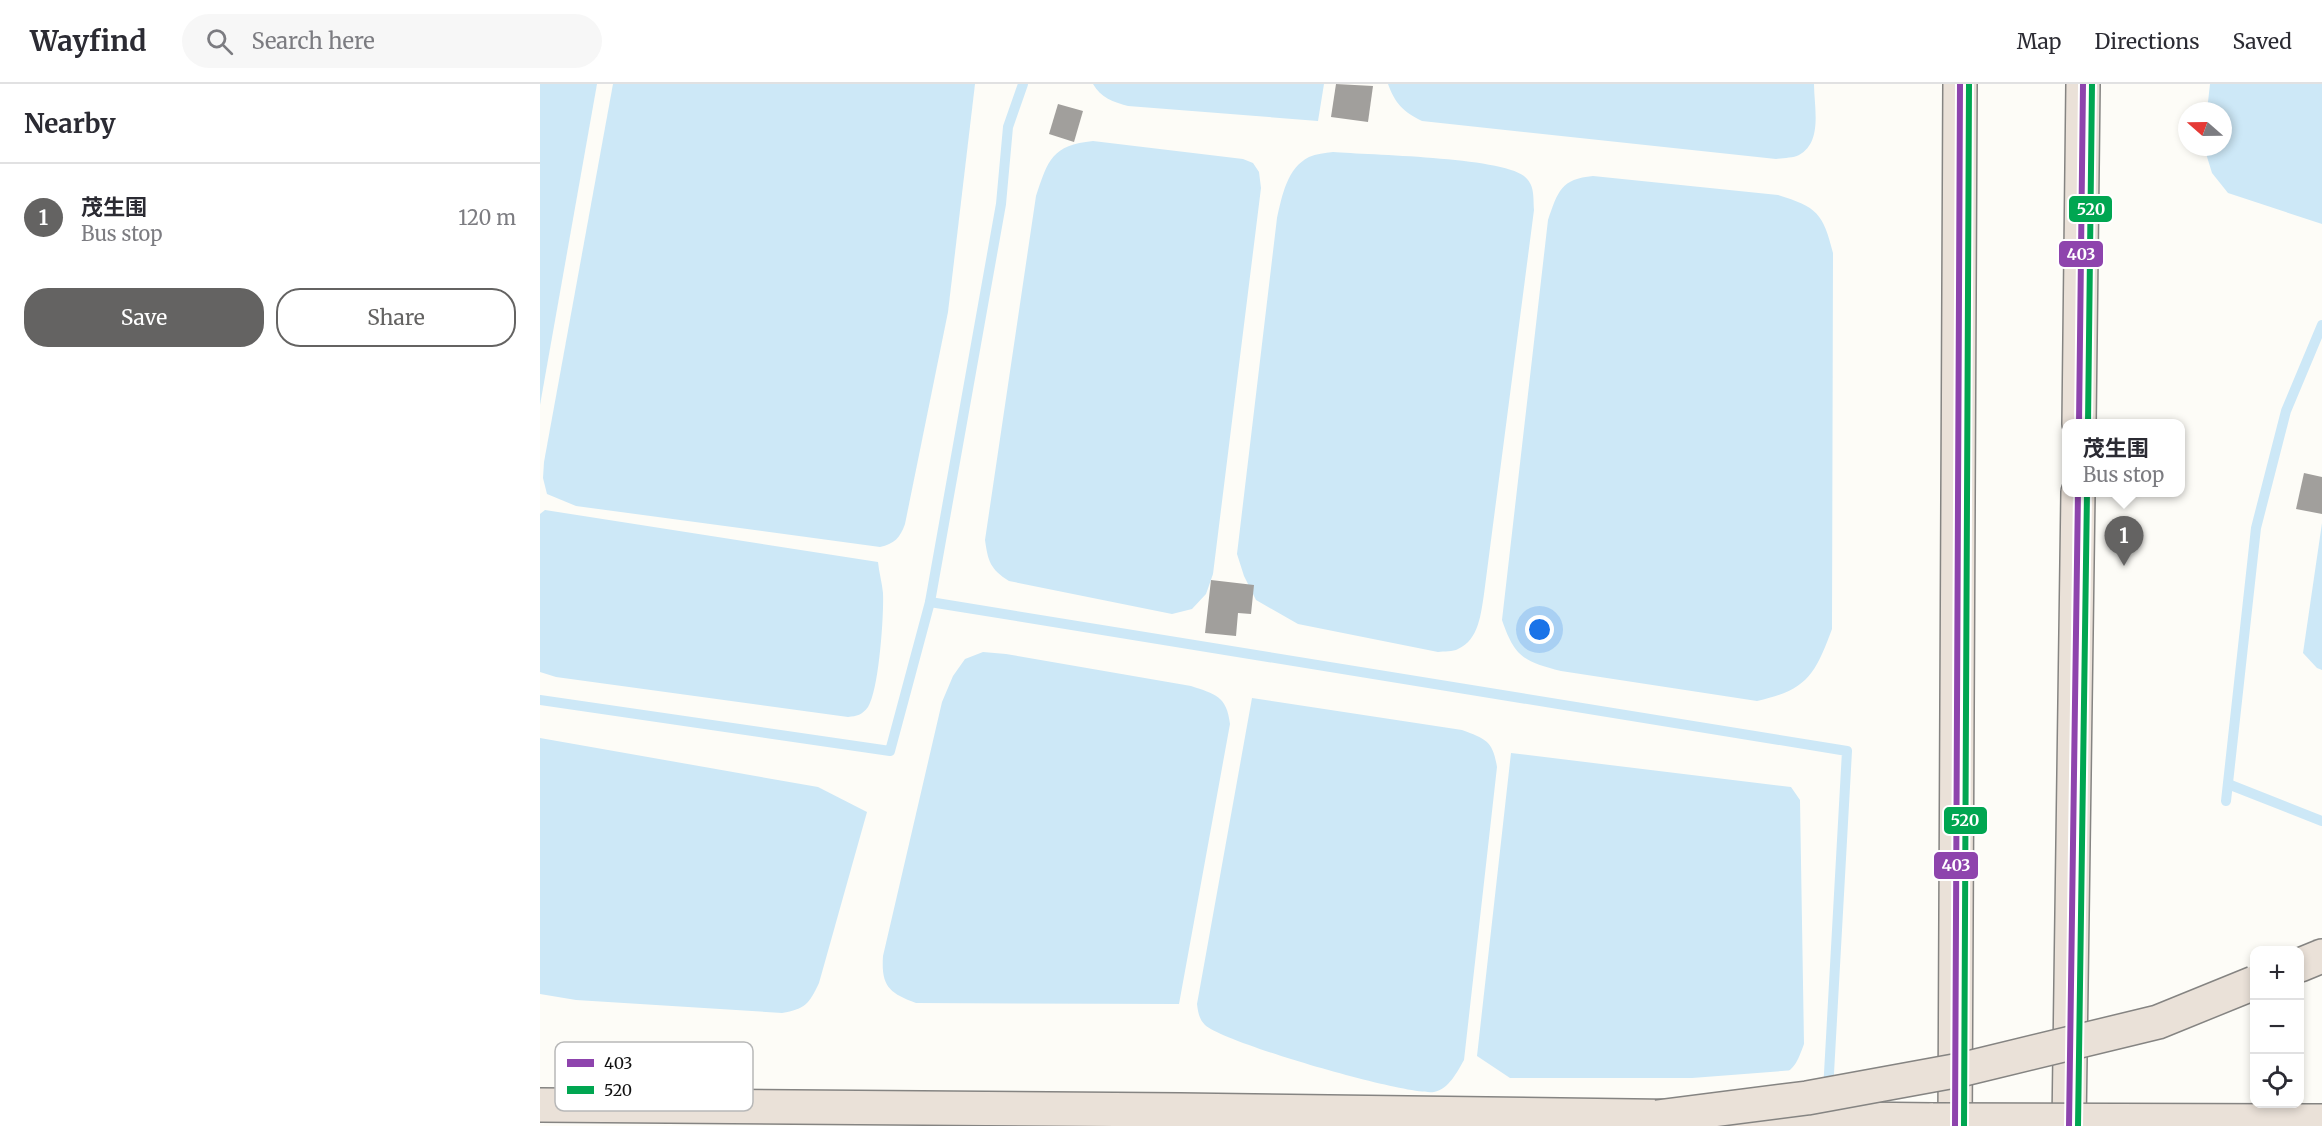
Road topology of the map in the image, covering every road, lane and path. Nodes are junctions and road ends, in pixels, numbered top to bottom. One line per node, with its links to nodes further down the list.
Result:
1 (1960, 84): 13 (highway)
2 (2083, 84): 3 (highway)
3 (2079, 419)
4 (2078, 497): 14 (highway)
5 (2322, 956): 6 (highway)
6 (2304, 963)
7 (2250, 985): 11 (highway, bridge)
8 (540, 1105): 9 (highway)
9 (555, 1105)
10 (753, 1107): 11 (highway)
11 (1657, 1117): 12 (highway, bridge)
12 (2322, 1121)
13 (1955, 1126)
14 (2069, 1126)

